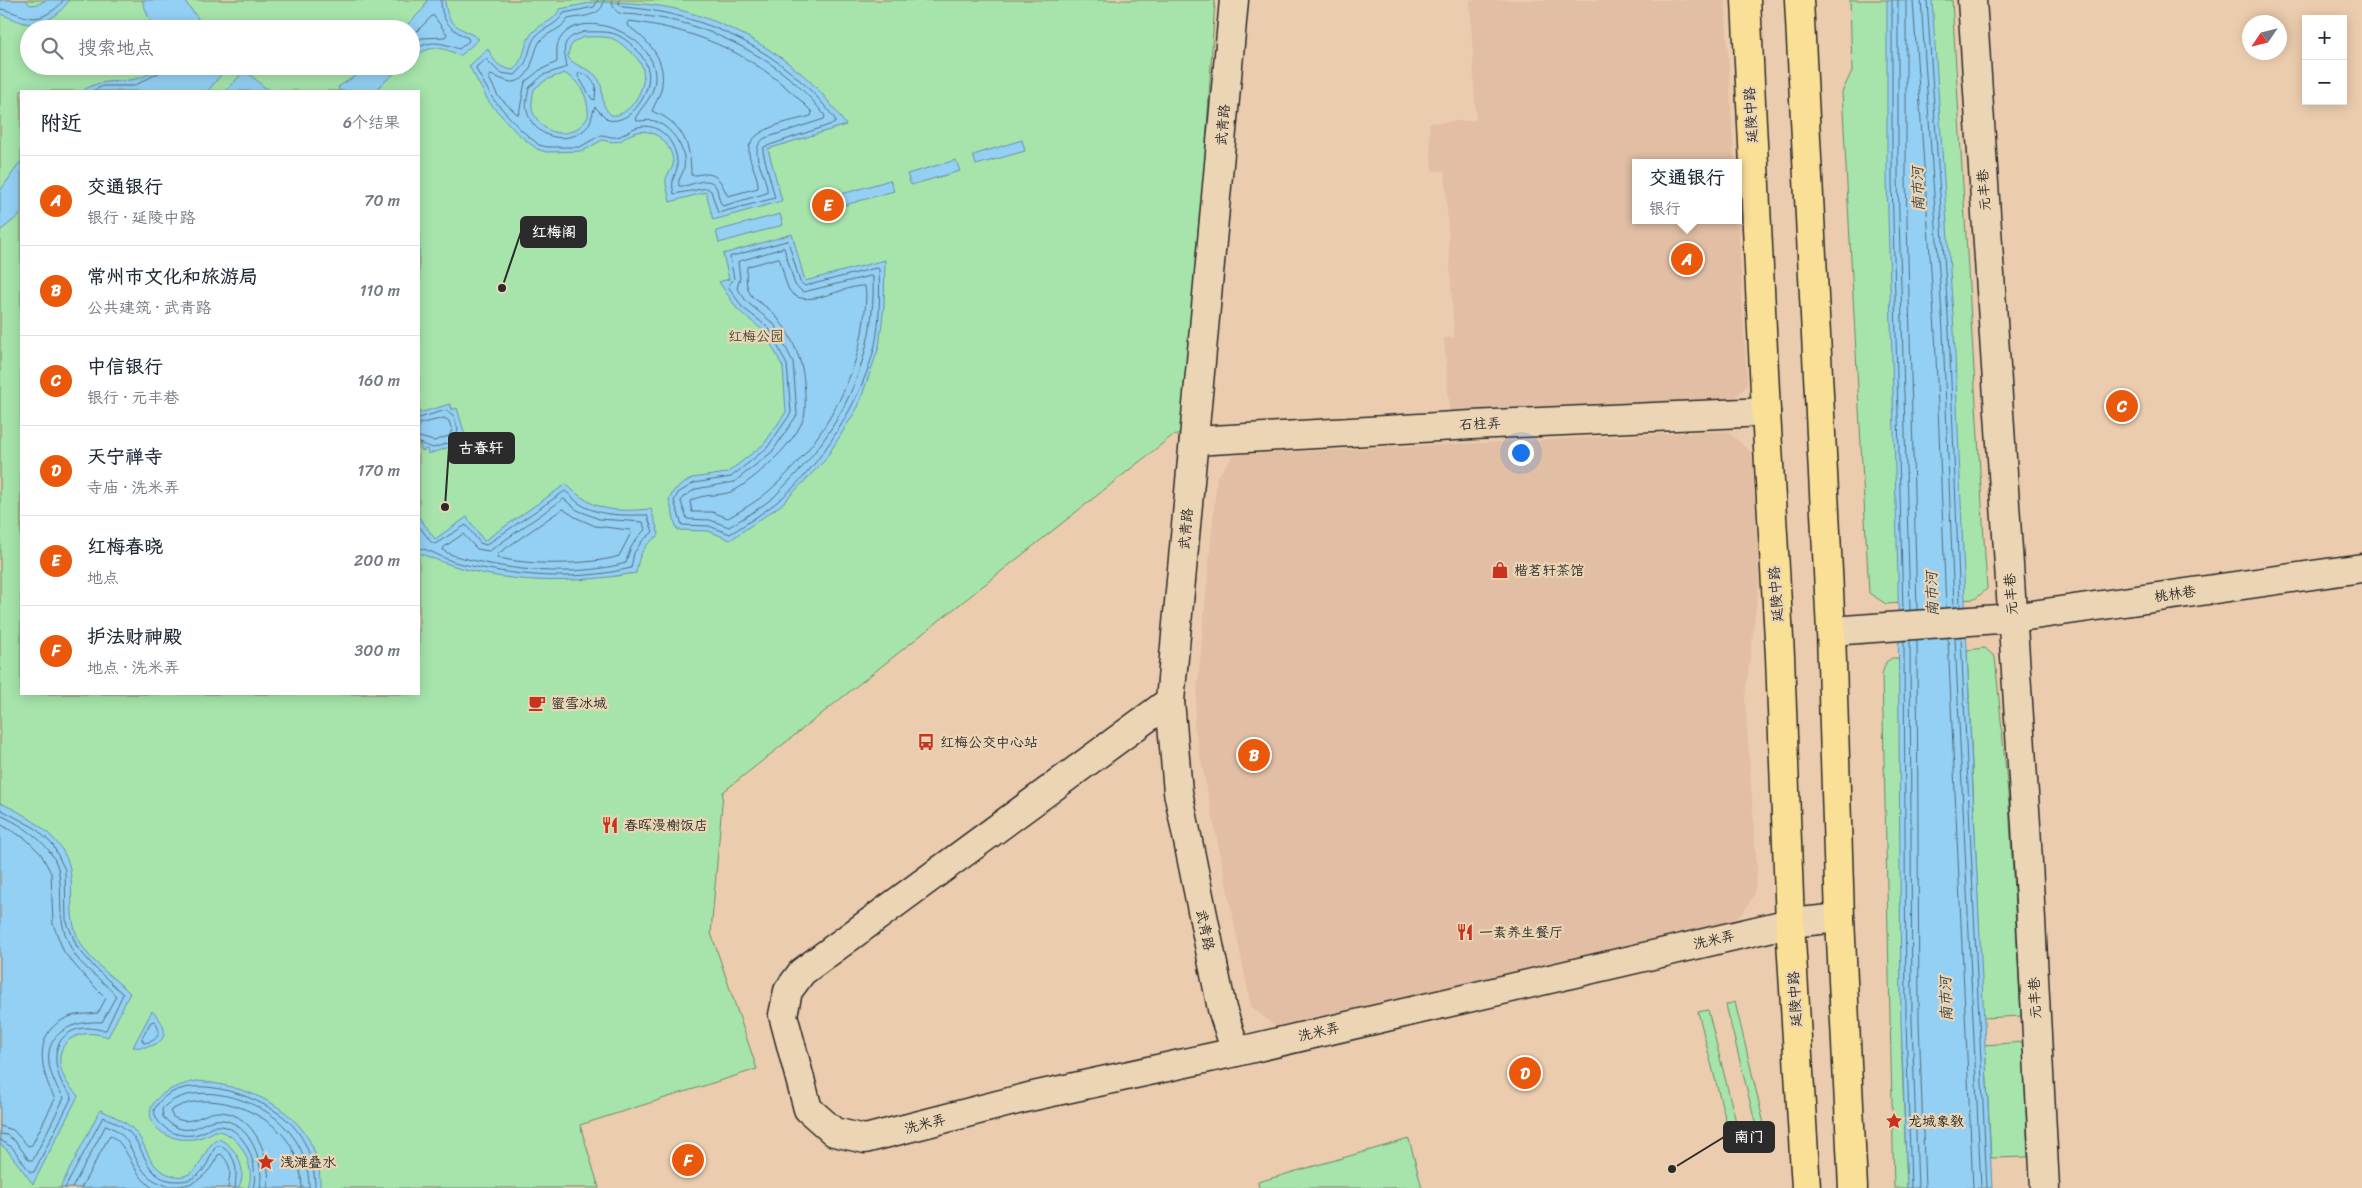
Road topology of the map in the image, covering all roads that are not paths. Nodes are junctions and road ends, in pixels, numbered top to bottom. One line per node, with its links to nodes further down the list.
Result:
1 (1234, 0): 6 (street, 武青路)
2 (1746, 0): 5 (main road, 延陵中路)
3 (1799, 0): 9 (main road)
4 (1972, 0): 8 (street, 元丰巷)
5 (1766, 412): 6 (street, 石柱弄); 12 (main road, 延陵中路)
6 (1194, 440): 10 (street, 武青路)
7 (2362, 568): 8 (street, 桃林巷)
8 (2000, 618): 9 (street, 桃林巷); 16 (street, 元丰巷)
9 (1831, 630): 11 (main road)
10 (1170, 701): 13 (street, 武青路); 13 (street, 洗米弄)
11 (1840, 918): 12 (street, 洗米弄); 15 (main road)
12 (1790, 923): 13 (street, 洗米弄); 14 (main road, 延陵中路)
13 (1236, 1052)
14 (1806, 1188)
15 (1853, 1188)
16 (2045, 1188)

